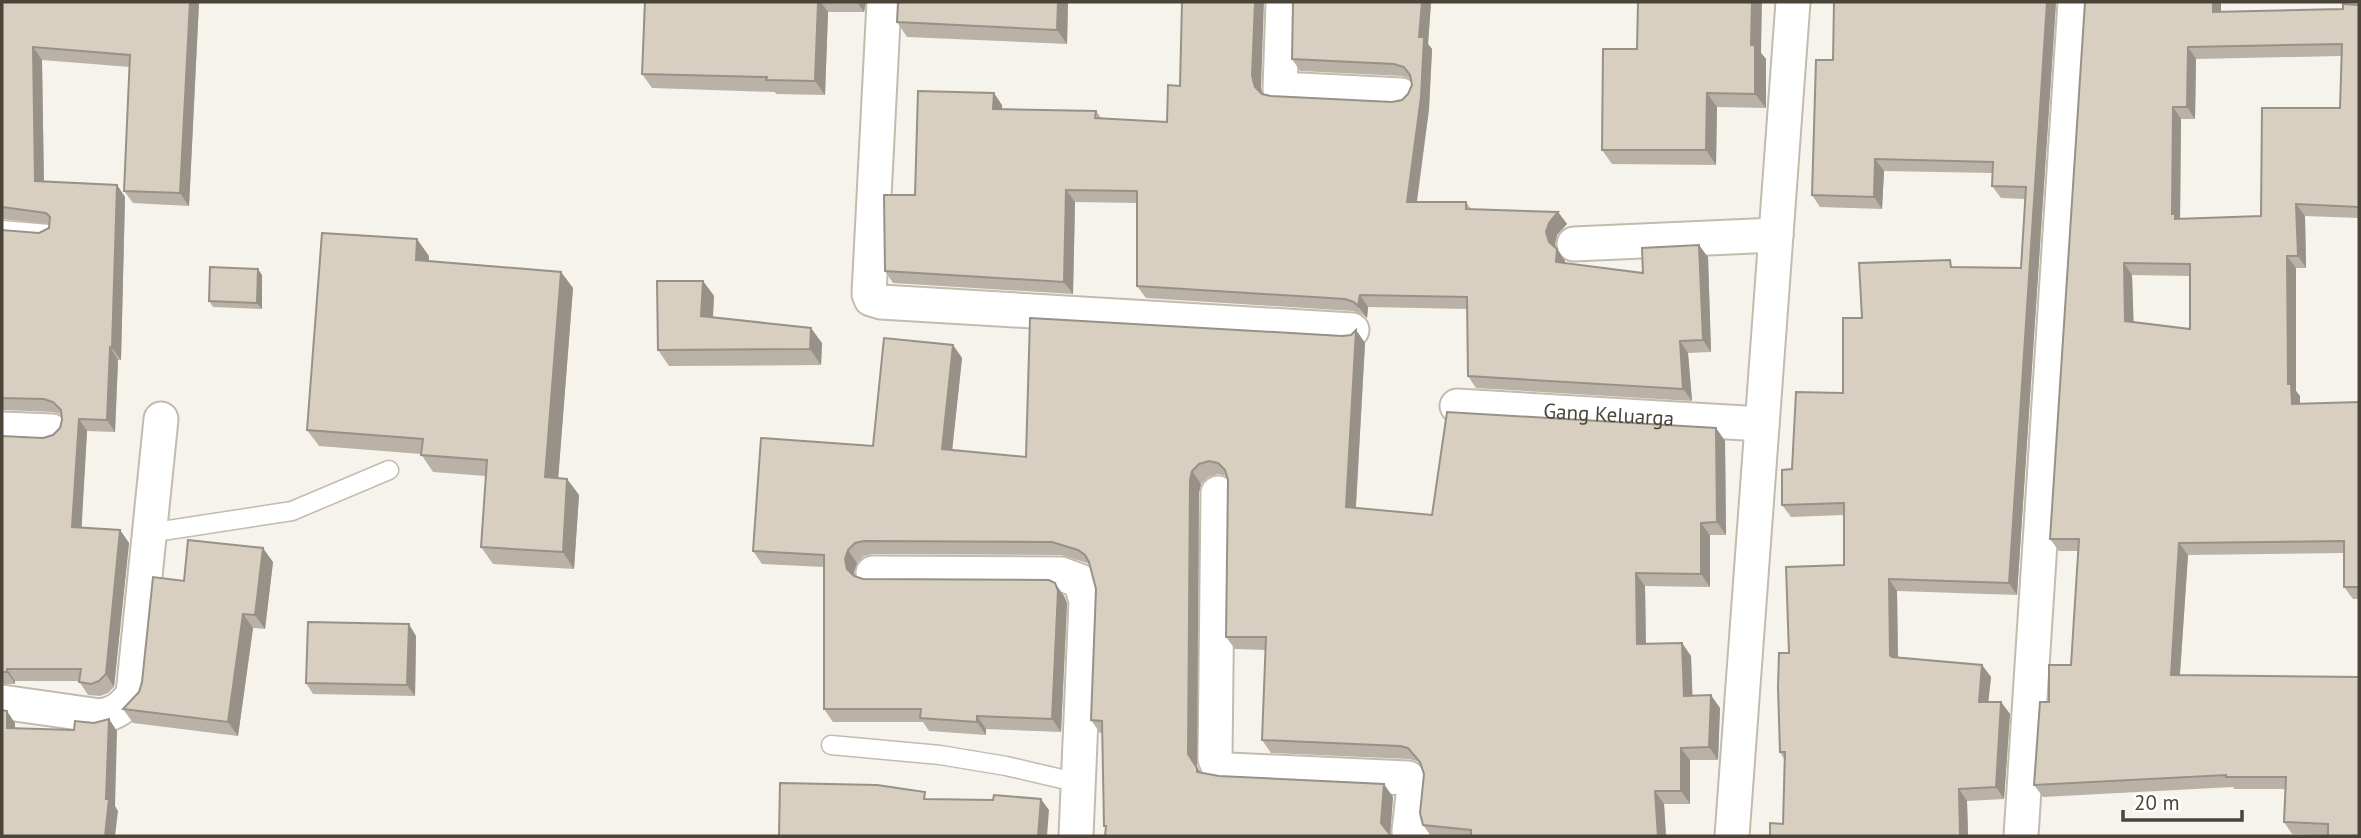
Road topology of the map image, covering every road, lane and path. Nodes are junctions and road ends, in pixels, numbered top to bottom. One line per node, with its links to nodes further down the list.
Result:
1 (884, 2): 10 (street)
2 (1283, 2): 5 (street)
3 (1793, 2): 8 (street)
4 (2075, 2): 26 (street)
5 (1401, 95)
6 (2, 230): 7 (lane)
7 (48, 234)
8 (1776, 235): 9 (street); 13 (street)
9 (1574, 244)
10 (1352, 330)
11 (1457, 406): 13 (street, Gang Keluarga)
12 (161, 419): 18 (street)
13 (1762, 424): 25 (street)
14 (2, 429): 15 (street)
15 (52, 431)
16 (389, 470): 18 (lane)
17 (1218, 493): 24 (street)
18 (149, 533): 20 (street)
19 (873, 573): 22 (street)
20 (2, 702)
21 (831, 745): 22 (lane)
22 (1079, 783): 23 (street)
23 (1076, 836)
24 (1413, 836)
25 (1732, 836)
26 (2021, 836)

